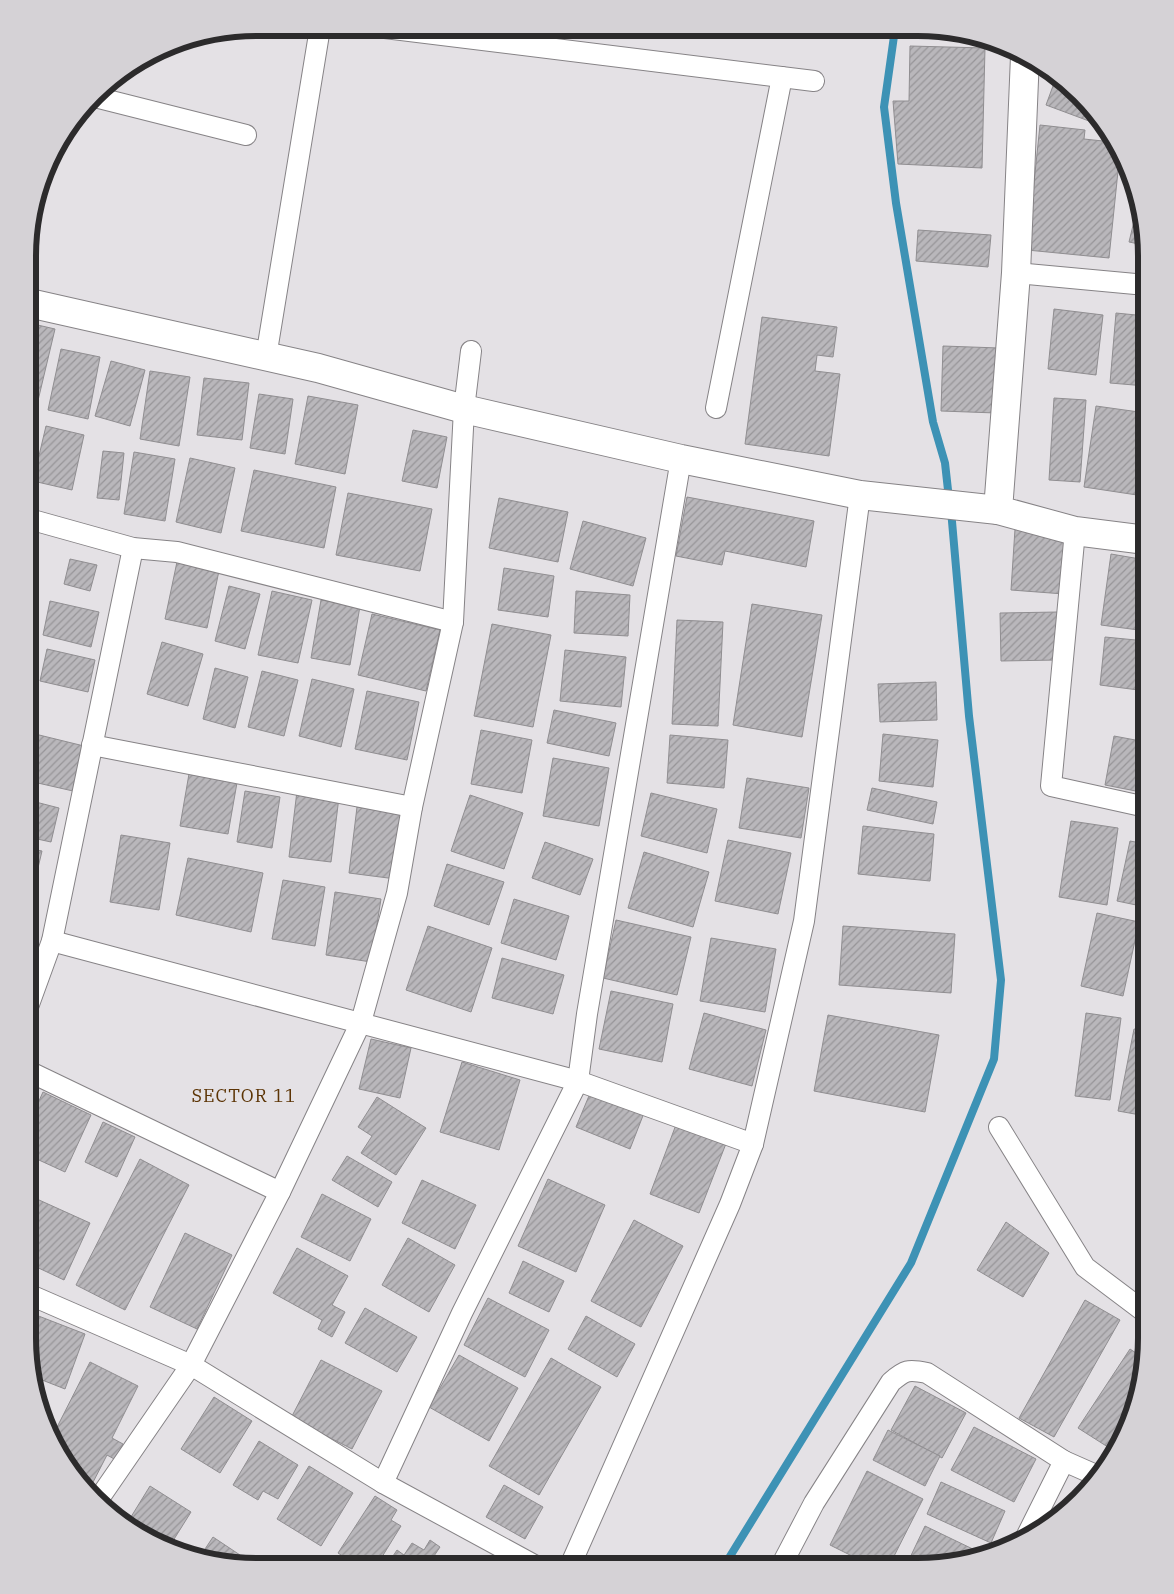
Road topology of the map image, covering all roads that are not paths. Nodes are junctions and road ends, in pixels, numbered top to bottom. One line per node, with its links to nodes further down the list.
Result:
1 (319, 36): 12 (street)
2 (450, 36): 4 (street)
3 (1024, 64): 8 (street)
4 (782, 77): 5 (street); 13 (street)
5 (814, 81)
6 (103, 99): 7 (street)
7 (246, 136)
8 (1016, 273): 9 (street); 17 (street)
9 (1138, 285)
10 (36, 305): 12 (street)
11 (471, 351): 14 (street)
12 (266, 357): 14 (street)
13 (716, 408)
14 (464, 409): 15 (street); 22 (street)
15 (680, 460): 16 (street); 30 (street)
16 (860, 495): 17 (street); 32 (street)
17 (998, 510): 19 (street)
18 (36, 521): 21 (street)
19 (1075, 531): 20 (street); 24 (street)
20 (1138, 539)
21 (133, 548): 22 (street); 23 (street)
22 (453, 622): 25 (street)
23 (92, 745): 25 (street); 26 (street)
24 (1138, 805)
25 (412, 807): 28 (street)
26 (52, 941): 27 (street); 28 (street)
27 (36, 985)
28 (362, 1022): 30 (street); 33 (street)
29 (36, 1075): 33 (street)
30 (578, 1081): 32 (street); 39 (street)
31 (999, 1127): 35 (street)
32 (754, 1144): 43 (street)
33 (280, 1192): 36 (street)
34 (36, 1297): 36 (street)
35 (1138, 1307)
36 (191, 1364): 39 (street); 40 (street)
37 (1064, 1461): 38 (street); 41 (street); 44 (street)
38 (1091, 1473)
39 (383, 1483): 42 (street)
40 (102, 1494)
41 (1032, 1526)
42 (521, 1558)
43 (574, 1558)
44 (784, 1558)

